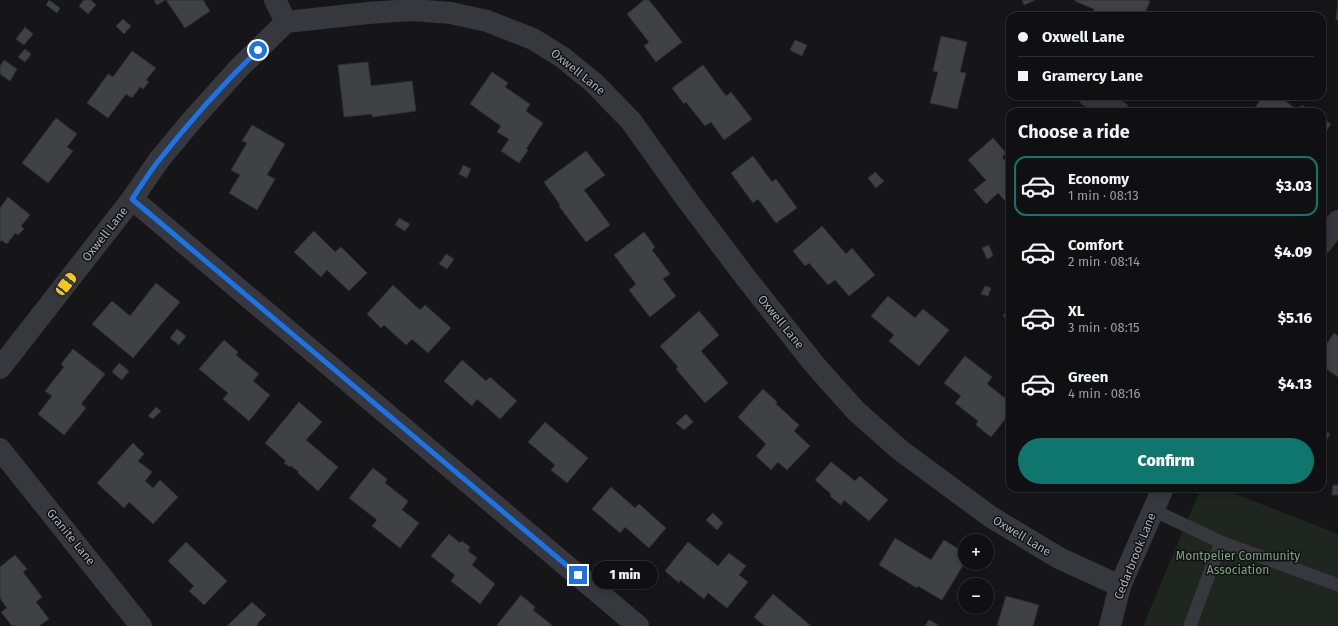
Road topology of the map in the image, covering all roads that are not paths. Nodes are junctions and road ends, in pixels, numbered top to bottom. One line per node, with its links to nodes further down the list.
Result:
1 (275, 0): 2 (street)
2 (286, 22): 5 (street, Oxwell Lane); 14 (street, Oxwell Lane)
3 (1096, 100): 4 (street)
4 (1112, 108)
5 (132, 199): 8 (street, Oxwell Lane); 16 (street)
6 (1338, 221): 7 (street)
7 (1327, 242)
8 (0, 368)
9 (0, 449): 15 (street, Granite Lane)
10 (1161, 492): 11 (street, Cedarbrook Lane)
11 (1153, 510): 12 (lane); 14 (street, Cedarbrook Lane)
12 (1221, 542): 13 (lane); 18 (lane)
13 (1338, 585)
14 (1120, 586): 17 (street, Cedarbrook Lane)
15 (141, 626)
16 (638, 626)
17 (1110, 626)
18 (1190, 626)

